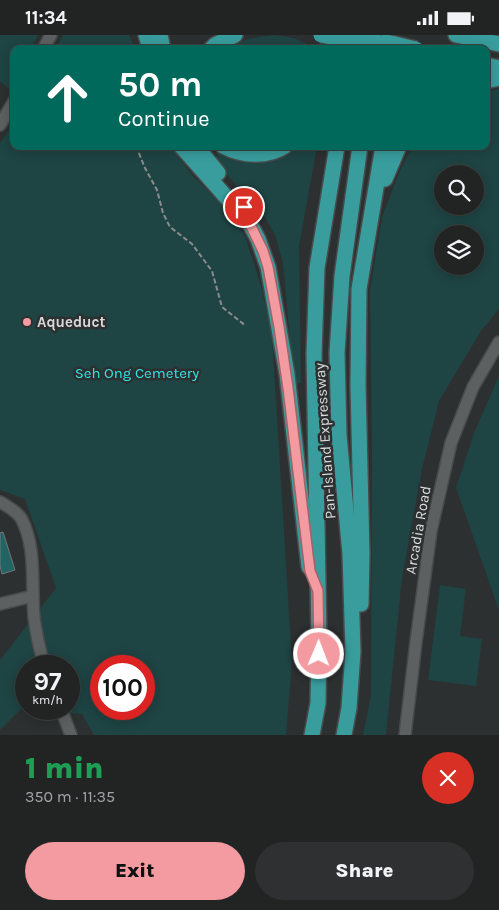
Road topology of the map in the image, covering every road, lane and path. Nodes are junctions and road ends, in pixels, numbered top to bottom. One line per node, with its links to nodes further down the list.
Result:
1 (234, 35): 7 (highway)
2 (321, 35): 5 (highway, bridge)
3 (362, 35): 5 (highway, bridge)
4 (457, 35): 6 (highway)
5 (398, 42)
6 (499, 44)
7 (215, 45)
8 (10, 108): 9 (street)
9 (0, 125)
10 (138, 150): 21 (path)
11 (185, 150): 19 (highway)
12 (199, 150): 19 (highway)
13 (233, 150): 14 (highway)
14 (276, 150)
15 (336, 150): 24 (highway, Pan-Island Expressway)
16 (359, 150): 27 (highway, Pan-Island Expressway)
17 (382, 150): 20 (highway)
18 (396, 150): 20 (highway)
19 (250, 224): 24 (highway)
20 (369, 225): 27 (highway)
21 (246, 326)
22 (499, 342): 33 (street, Arcadia Road)
23 (0, 502): 25 (street)
24 (318, 591): 31 (highway, Pan-Island Expressway)
25 (33, 596): 26 (street); 28 (street)
26 (0, 604)
27 (353, 652): 32 (highway, Pan-Island Expressway)
28 (41, 655)
29 (66, 720): 30 (street)
30 (71, 732)
31 (312, 735)
32 (344, 735)
33 (405, 735)

